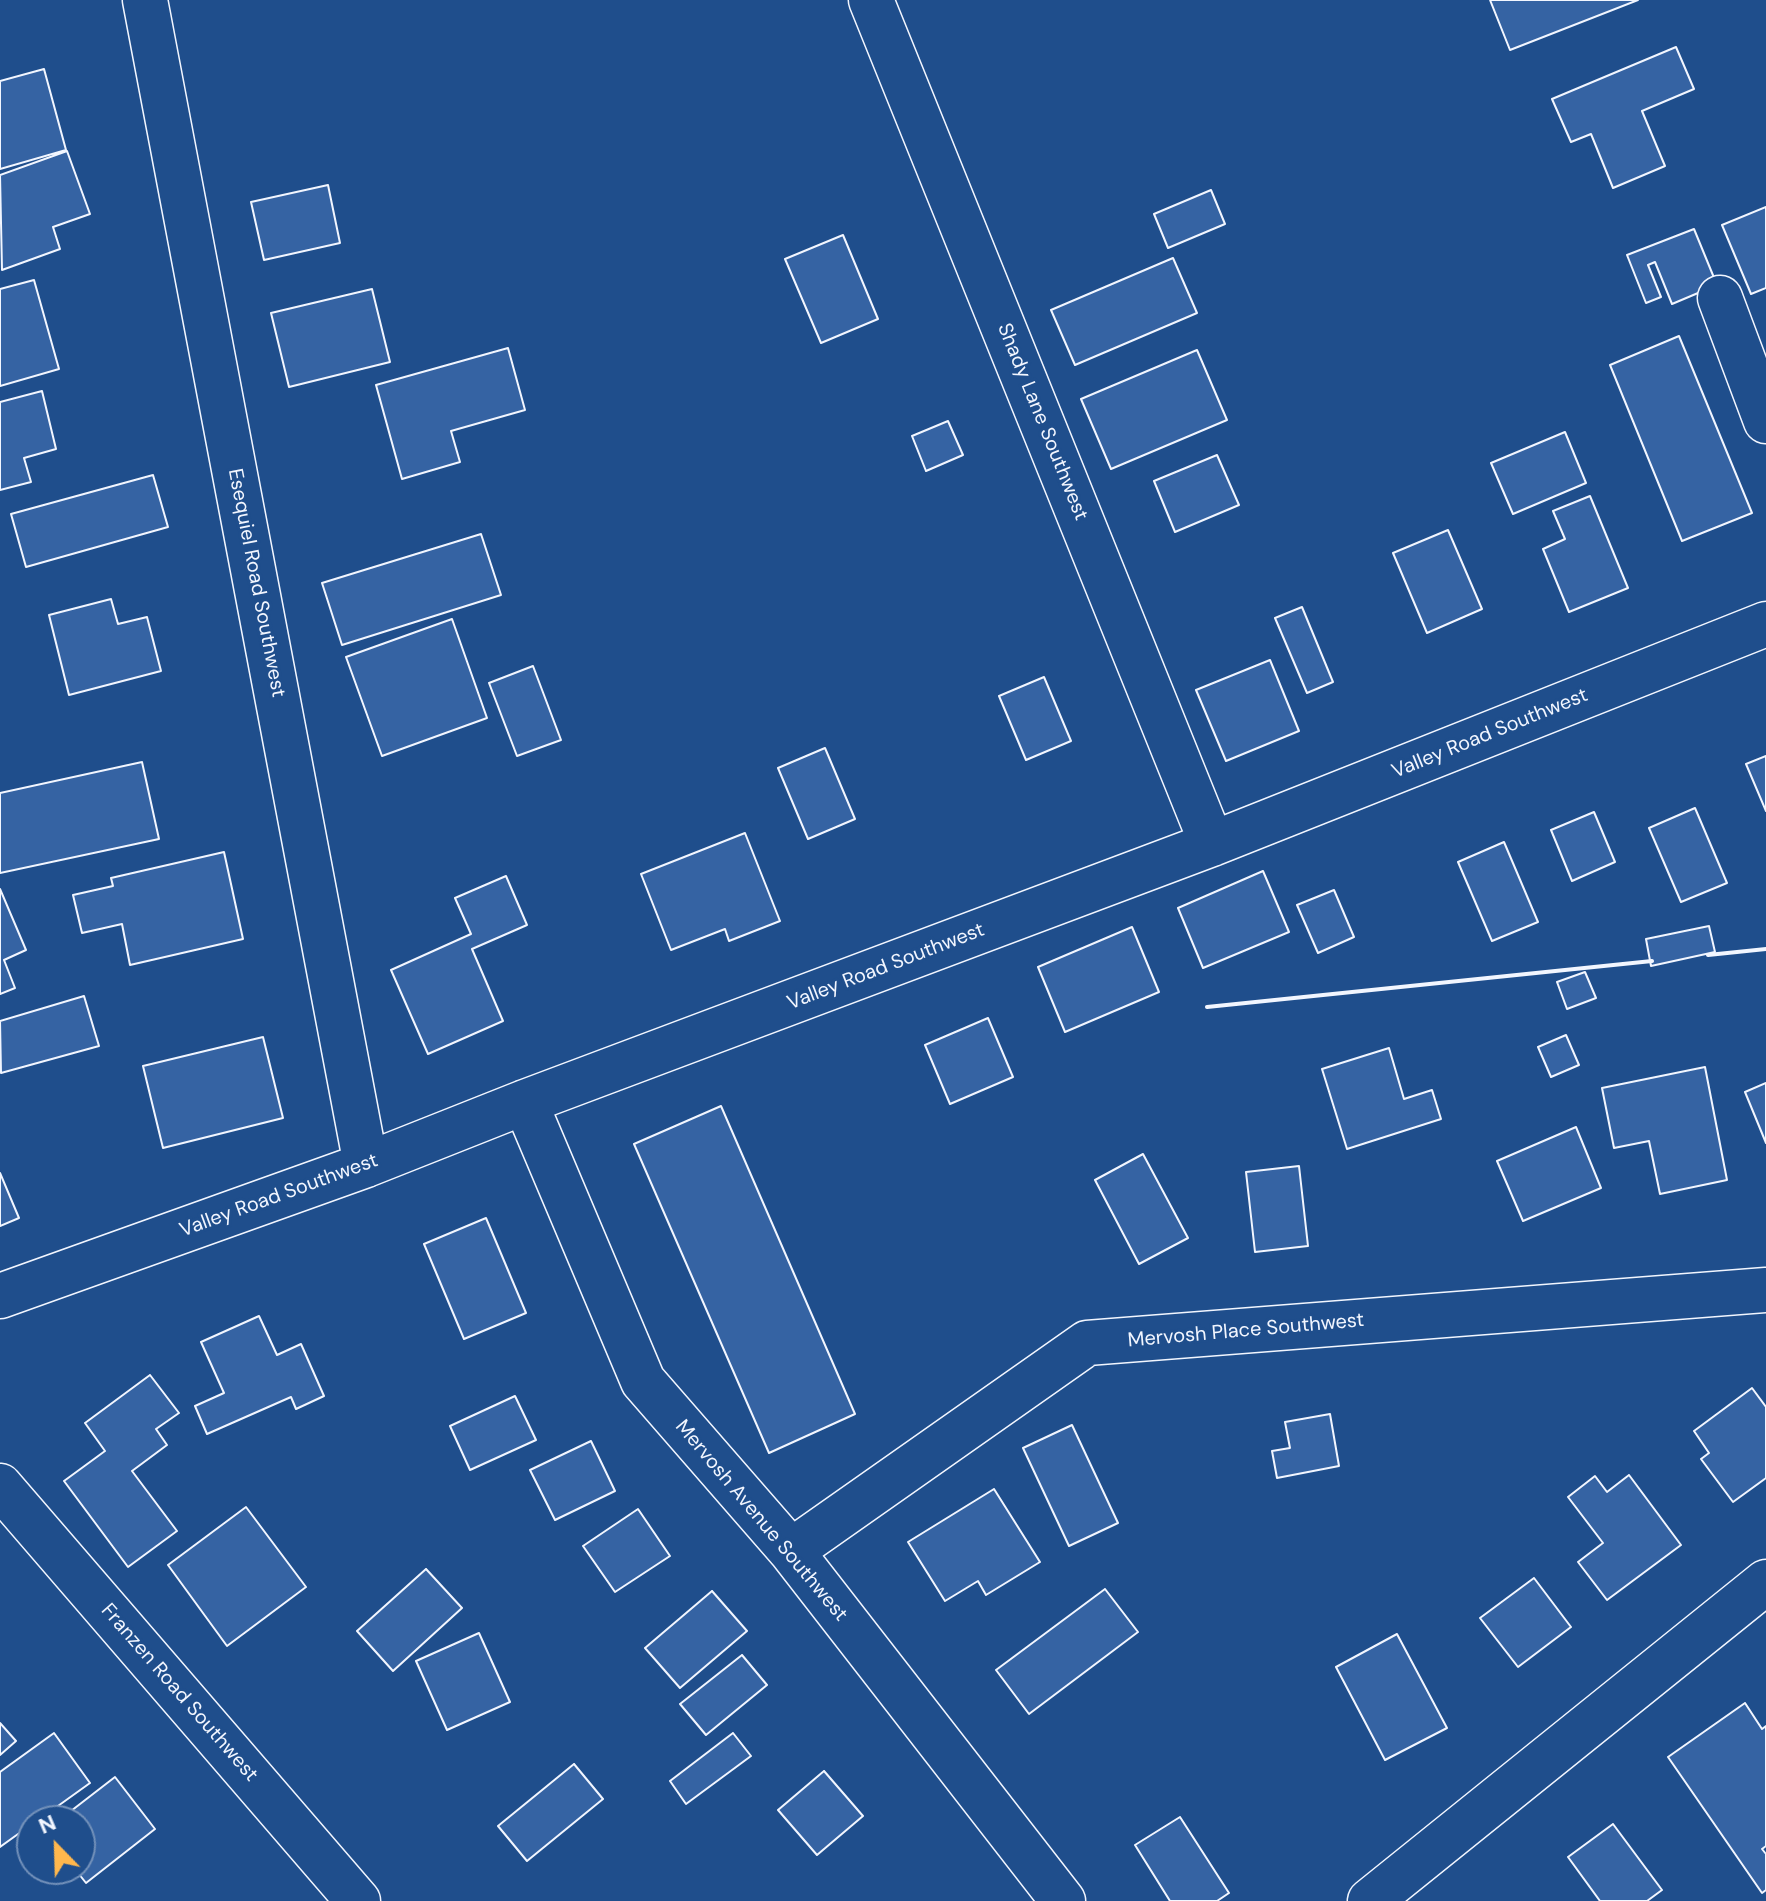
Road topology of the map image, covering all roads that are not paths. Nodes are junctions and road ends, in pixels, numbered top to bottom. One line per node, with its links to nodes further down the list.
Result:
1 (145, 0): 8 (street, Esequiel Road Southwest)
2 (871, 0): 6 (street, Shady Lane Southwest)
3 (1720, 298): 4 (street)
4 (1766, 421)
5 (1766, 624): 6 (street, Valley Road Southwest)
6 (1212, 844): 7 (street, Valley Road Southwest)
7 (525, 1102): 8 (street, Valley Road Southwest); 12 (street, Mervosh Avenue Southwest)
8 (366, 1165): 10 (street, Valley Road Southwest)
9 (1766, 1290): 12 (street, Mervosh Place Southwest)
10 (0, 1296)
11 (0, 1486): 14 (street, Franzen Road Southwest)
12 (791, 1551): 15 (street, Mervosh Avenue Southwest)
13 (1766, 1582): 16 (street)
14 (358, 1901)
15 (1063, 1901)
16 (1370, 1901)

